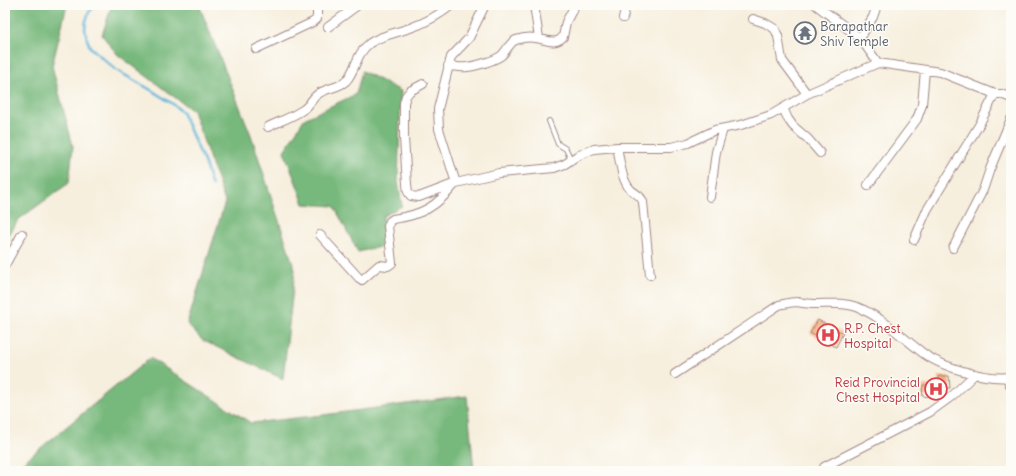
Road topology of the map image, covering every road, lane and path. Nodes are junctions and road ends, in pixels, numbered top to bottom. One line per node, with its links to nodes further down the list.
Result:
1 (316, 5): 15 (street)
2 (358, 5): 12 (street)
3 (452, 5): 26 (street)
4 (484, 5): 17 (street)
5 (534, 5): 13 (street)
6 (575, 5): 13 (street)
7 (626, 5): 10 (street)
8 (816, 5): 14 (street)
9 (877, 5): 14 (street)
10 (623, 18)
11 (753, 19): 20 (street)
12 (328, 27)
13 (539, 38): 17 (street)
14 (860, 38): 16 (street)
15 (256, 49)
16 (878, 63): 18 (street); 20 (street)
17 (448, 66): 31 (street)
18 (925, 70): 21 (street); 32 (street)
19 (423, 84): 31 (street)
20 (807, 94): 23 (street)
21 (995, 94): 22 (street); 36 (street)
22 (1011, 98)
23 (783, 108): 27 (street); 29 (street)
24 (1011, 119): 37 (street)
25 (549, 121): 30 (lane)
26 (268, 127)
27 (724, 129): 28 (street); 33 (street)
28 (618, 147): 30 (street); 39 (street)
29 (820, 153)
30 (571, 160): 31 (street)
31 (456, 183): 35 (street)
32 (868, 184)
33 (710, 197)
34 (22, 234): 38 (street)
35 (320, 235)
36 (914, 240)
37 (953, 248)
38 (5, 265)
39 (650, 275)
40 (675, 374): 41 (street)
41 (975, 374): 42 (street); 44 (street)
42 (1008, 377): 43 (lane)
43 (1011, 392)
44 (824, 467)

